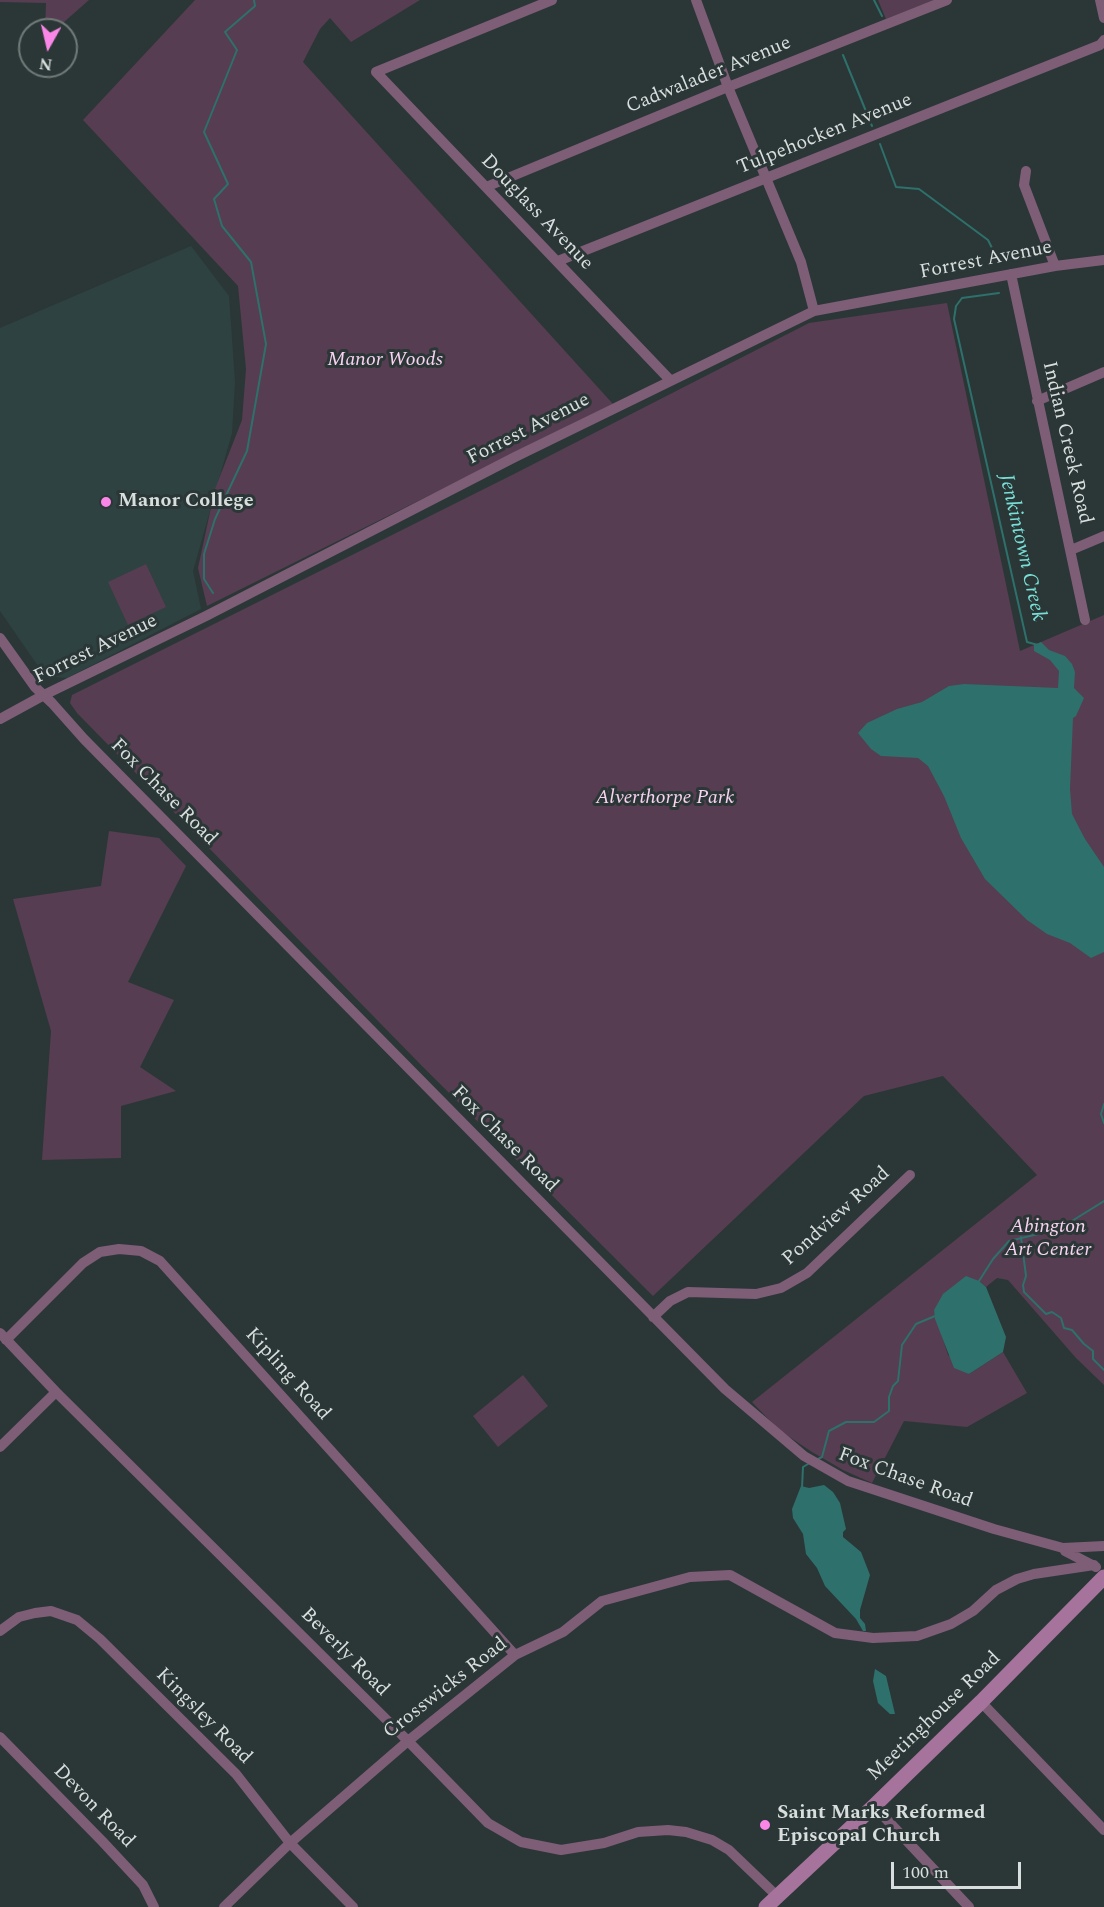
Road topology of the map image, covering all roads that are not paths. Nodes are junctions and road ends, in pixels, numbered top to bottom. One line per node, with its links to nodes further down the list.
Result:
1 (552, 0): 10 (street, Douglass Avenue)
2 (696, 0): 7 (street)
3 (947, 0): 7 (street, Cadwalader Avenue)
4 (1100, 0): 5 (street)
5 (1104, 18)
6 (1104, 40): 9 (street, Tulpehocken Avenue)
7 (728, 87): 9 (street); 10 (street, Cadwalader Avenue)
8 (1026, 171): 13 (street)
9 (766, 179): 12 (street, Tulpehocken Avenue); 15 (street)
10 (486, 187): 12 (street, Douglass Avenue)
11 (1104, 260): 13 (street, Forrest Avenue)
12 (558, 261): 17 (street, Douglass Avenue)
13 (1055, 266): 14 (street, Forrest Avenue)
14 (1011, 274): 15 (street, Forrest Avenue); 18 (street, Indian Creek Road)
15 (814, 311): 17 (street, Forrest Avenue)
16 (1104, 372): 18 (street)
17 (670, 380): 23 (street, Forrest Avenue)
18 (1037, 401): 20 (street, Indian Creek Road)
19 (1104, 536): 20 (street)
20 (1071, 550): 21 (street, Indian Creek Road)
21 (1085, 620)
22 (0, 638): 23 (street, Fox Chase Road)
23 (44, 695): 24 (street, Forrest Avenue); 26 (street, Fox Chase Road)
24 (0, 719)
25 (910, 1174): 26 (street, Pondview Road)
26 (653, 1317): 31 (street, Fox Chase Road)
27 (3, 1336): 28 (street, Beverly Road); 35 (street, Kipling Road)
28 (56, 1392): 29 (street); 38 (street, Beverly Road)
29 (0, 1447)
30 (1104, 1546): 32 (street, Fox Chase Road)
31 (1063, 1548): 32 (street, Fox Chase Road); 33 (street, Fox Chase Road)
32 (1076, 1549): 33 (street, Fox Chase Road)
33 (1101, 1570): 35 (street, Crosswicks Road); 36 (street, Meetinghouse Road)
34 (0, 1631): 41 (street, Kingsley Road)
35 (515, 1655): 38 (street, Crosswicks Road)
36 (981, 1702): 39 (street, Meetinghouse Road); 40 (street)
37 (0, 1737): 43 (street, Devon Road)
38 (408, 1741): 41 (street, Crosswicks Road); 42 (street, Beverly Road)
39 (874, 1806): 42 (street, Meetinghouse Road); 46 (street)
40 (1104, 1830)
41 (290, 1844): 44 (street, Crosswicks Road); 45 (street, Kingsley Road)
42 (770, 1904)
43 (154, 1907)
44 (224, 1907)
45 (353, 1907)
46 (969, 1907)

